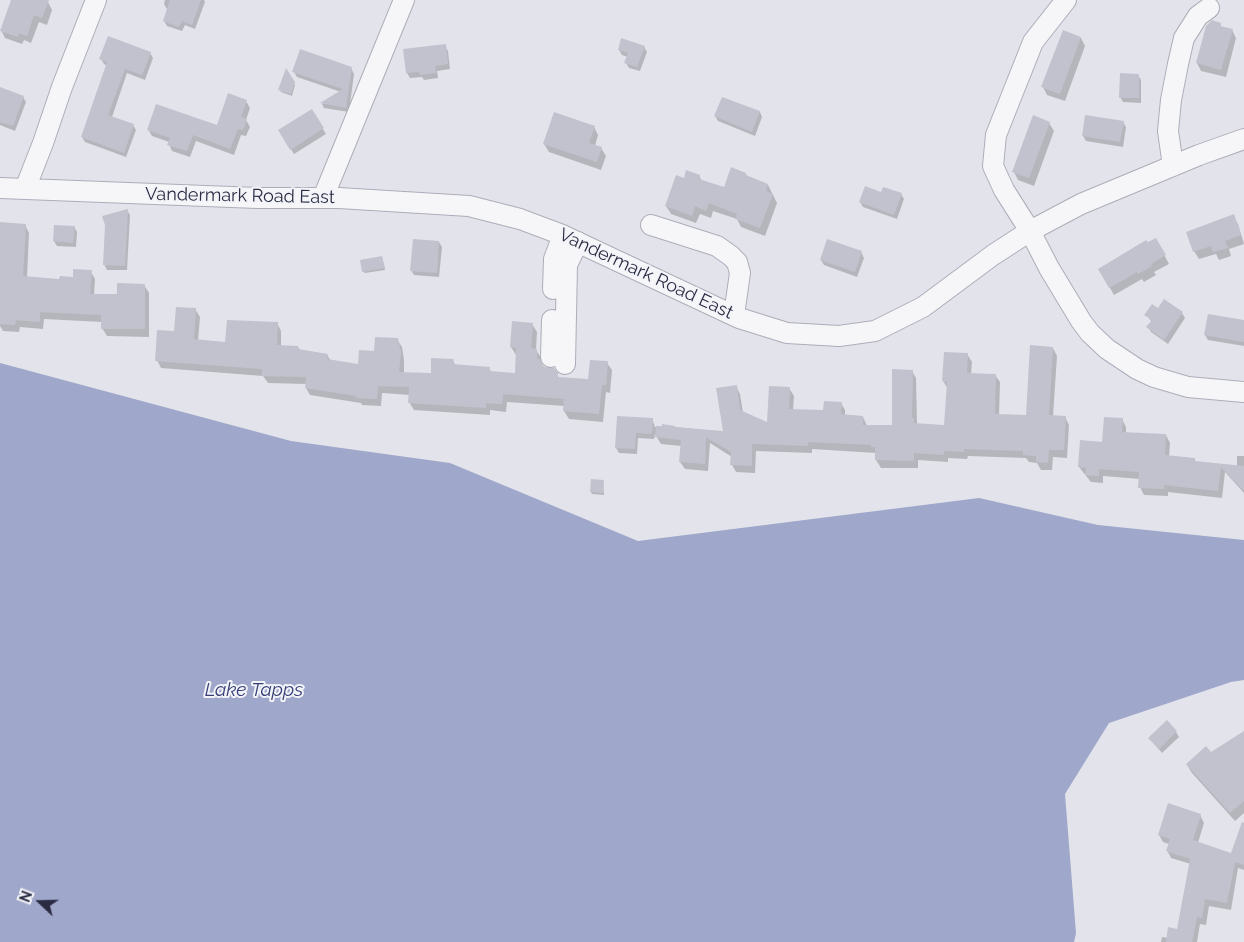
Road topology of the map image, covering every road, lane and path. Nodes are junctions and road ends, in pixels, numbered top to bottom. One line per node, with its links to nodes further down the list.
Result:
1 (96, 0): 8 (street)
2 (404, 0): 9 (street)
3 (1066, 0): 11 (street)
4 (1209, 8): 6 (street)
5 (1244, 139): 6 (street, Vandermark Road East)
6 (1173, 166): 11 (street, Vandermark Road East)
7 (0, 188): 8 (street, Vandermark Road East)
8 (25, 189): 9 (street, Vandermark Road East)
9 (323, 198): 12 (street, Vandermark Road East)
10 (651, 225): 13 (street)
11 (1030, 231): 13 (street, Vandermark Road East); 15 (street)
12 (571, 239): 13 (street, Vandermark Road East); 14 (street)
13 (734, 316)
14 (558, 361)
15 (1244, 392)

